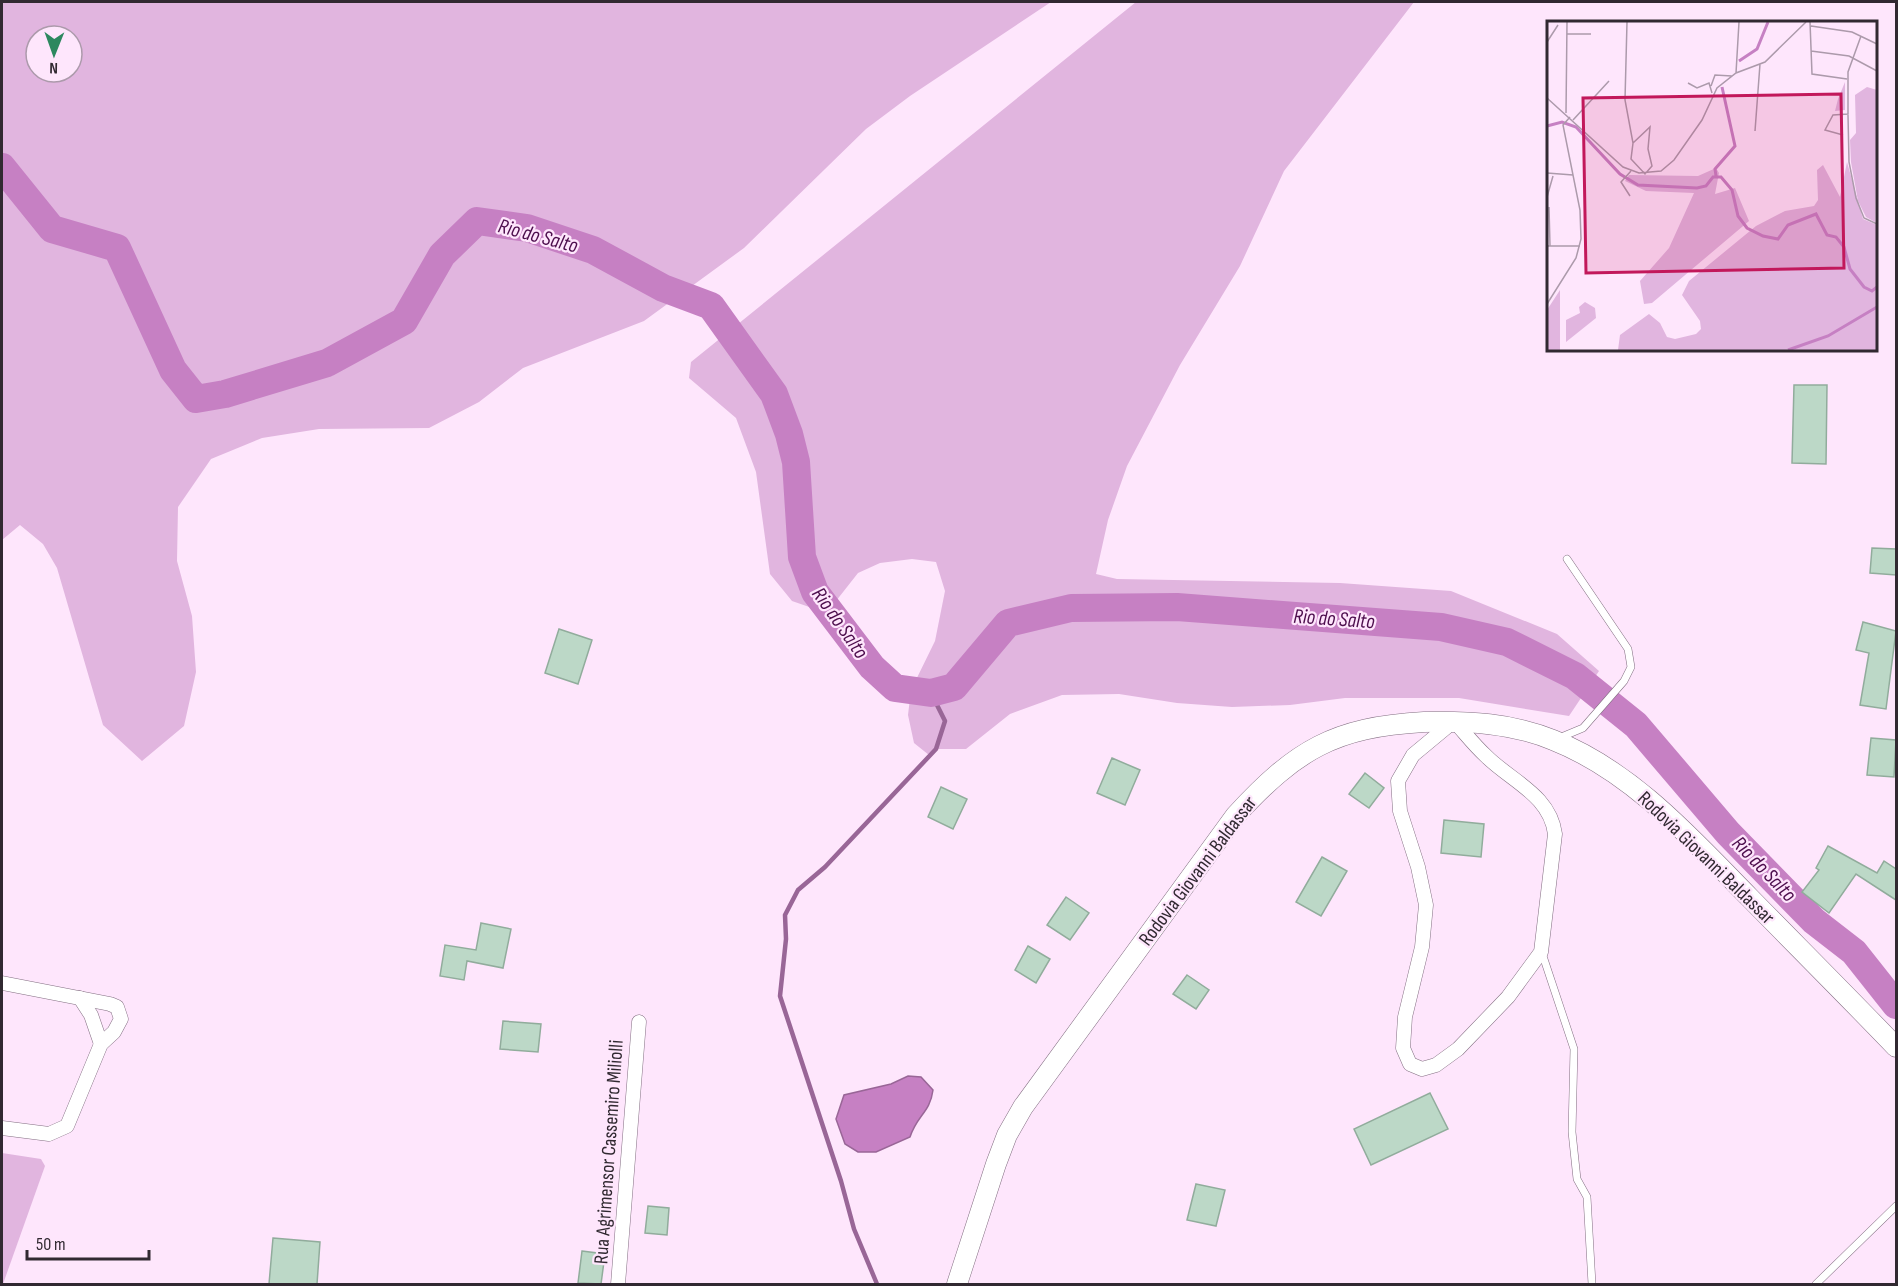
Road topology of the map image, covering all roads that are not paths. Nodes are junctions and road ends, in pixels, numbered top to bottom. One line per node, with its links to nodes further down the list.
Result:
1 (1567, 559): 3 (lane)
2 (1454, 721): 3 (street, Rodovia Giovanni Baldassar); 4 (street); 4 (street); 13 (street, Rodovia Giovanni Baldassar)
3 (1554, 740): 9 (street, Rodovia Giovanni Baldassar)
4 (1541, 952): 14 (lane)
5 (2, 983): 6 (street)
6 (80, 998): 8 (street); 8 (street)
7 (639, 1022): 12 (street, Rua Agrimensor Cassemiro Miliolli)
8 (101, 1044): 10 (street)
9 (1896, 1047)
10 (2, 1128)
11 (1896, 1206): 15 (lane)
12 (618, 1284)
13 (957, 1284)
14 (1592, 1284)
15 (1816, 1284)

